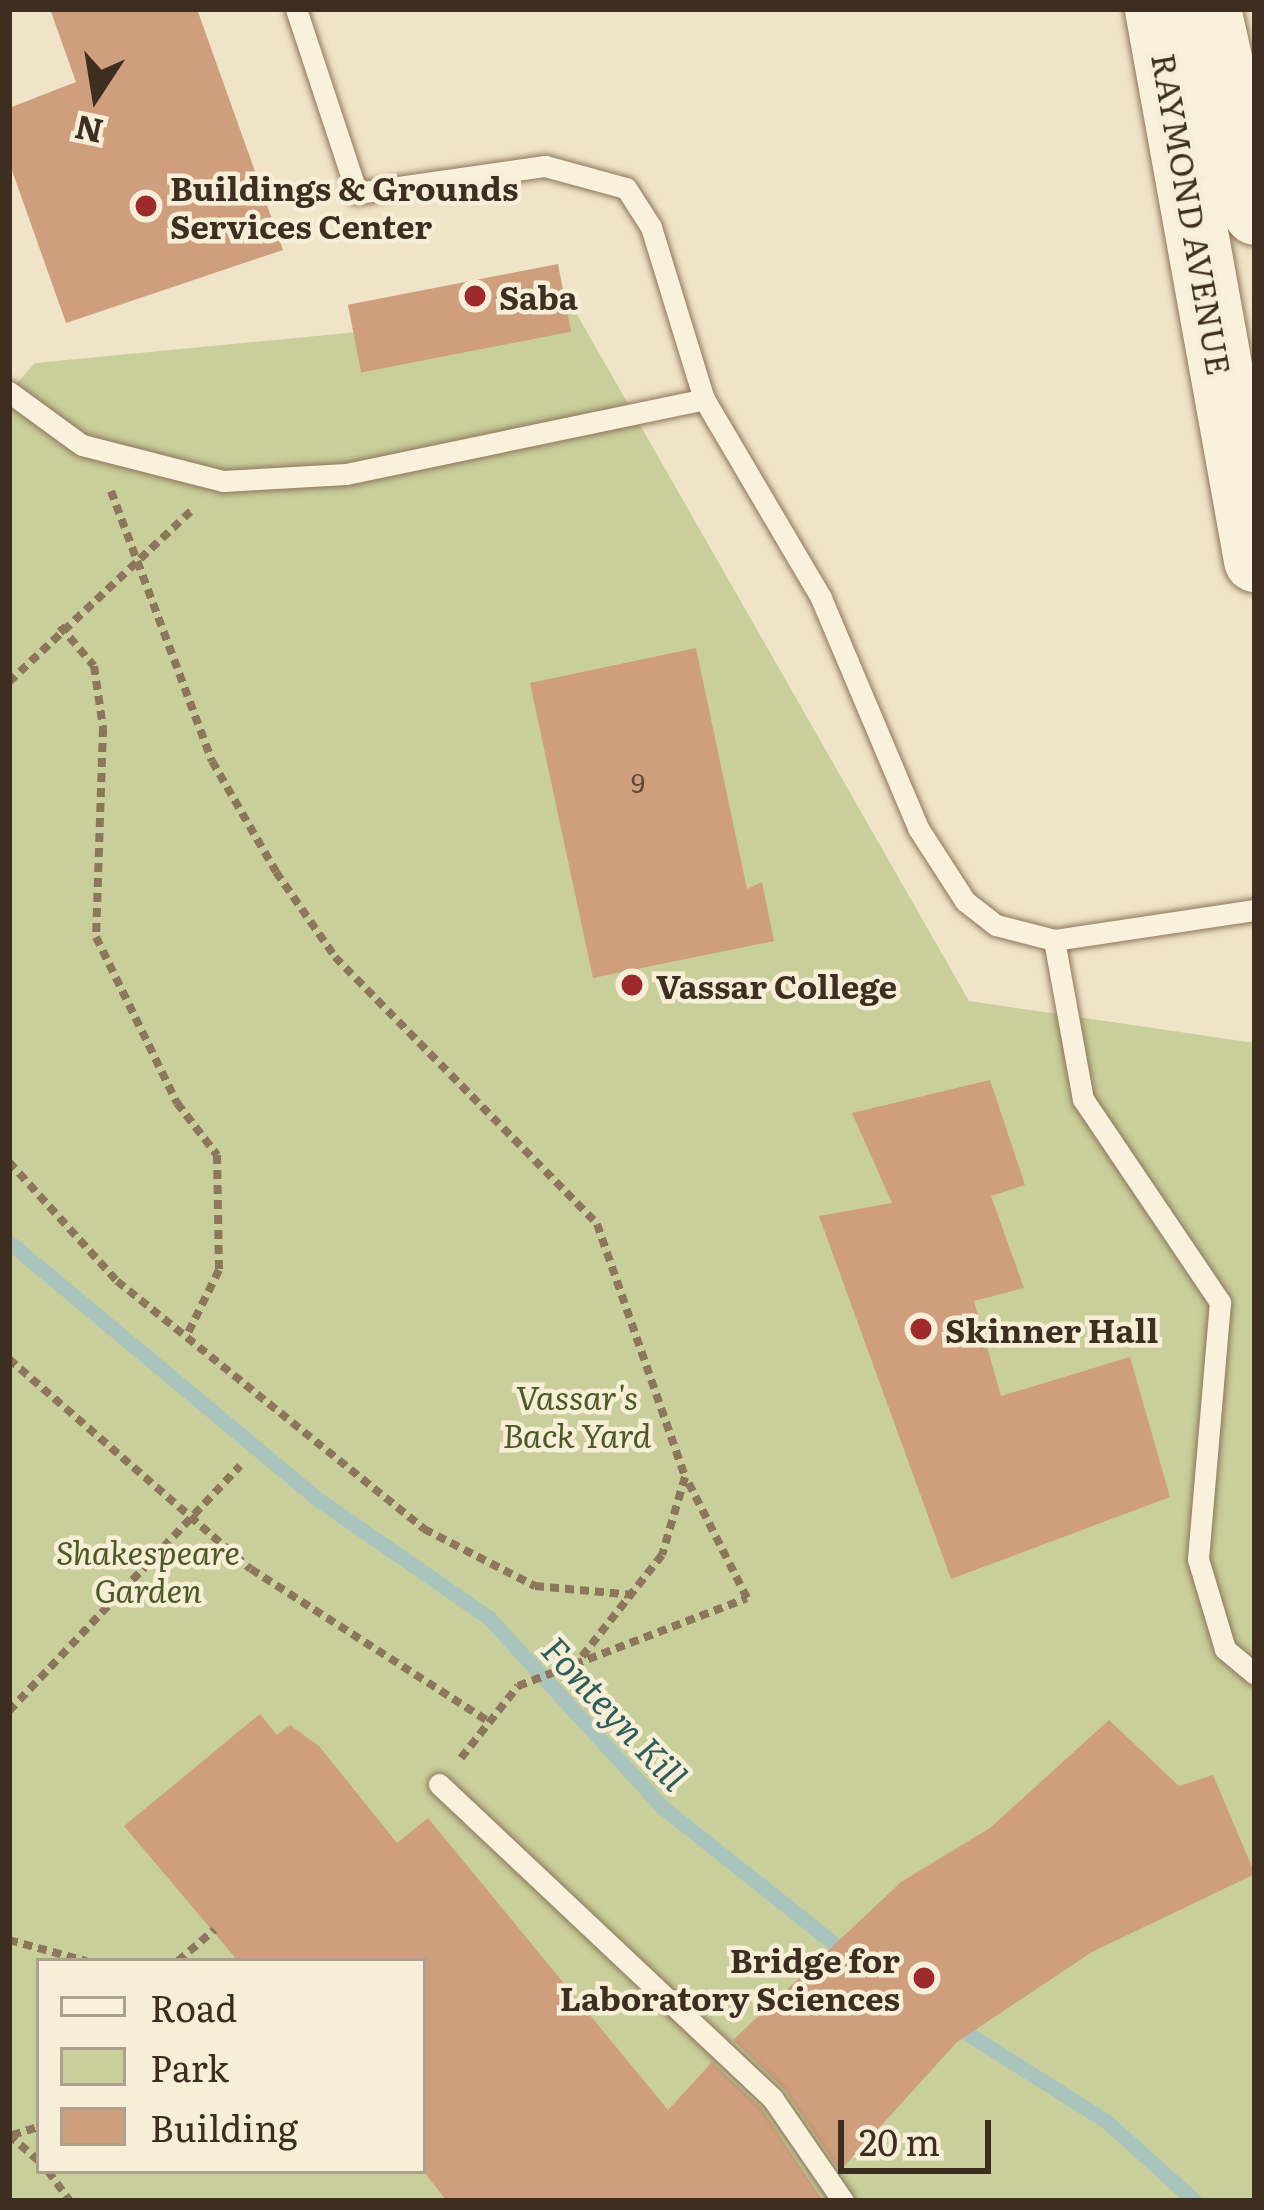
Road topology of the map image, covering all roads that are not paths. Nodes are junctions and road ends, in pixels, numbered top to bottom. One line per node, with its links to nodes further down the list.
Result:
1 (296, 9): 6 (lane)
2 (1156, 9): 7 (main road, RAYMOND AVENUE)
3 (1209, 9): 4 (main road, RAYMOND AVENUE)
4 (1255, 213)
5 (9, 392): 6 (lane)
6 (704, 399): 9 (lane)
7 (1255, 560)
8 (1255, 910): 9 (lane)
9 (1054, 940): 10 (lane)
10 (1255, 1674)
11 (440, 1784): 12 (lane)
12 (843, 2201)

